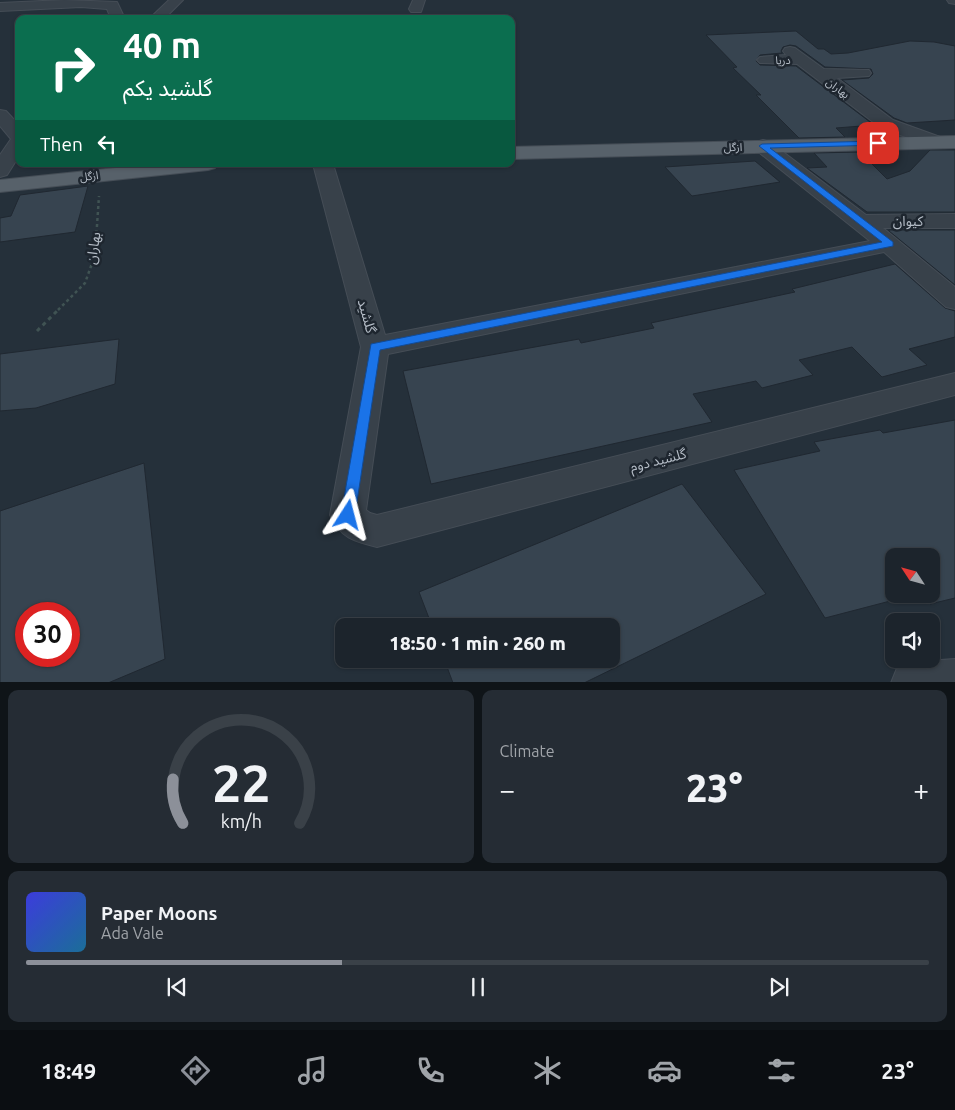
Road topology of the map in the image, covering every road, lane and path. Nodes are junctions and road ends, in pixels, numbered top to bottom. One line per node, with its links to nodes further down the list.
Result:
1 (177, 0): 5 (street)
2 (110, 3): 3 (street); 4 (street)
3 (0, 7)
4 (116, 15)
5 (160, 15)
6 (795, 55): 7 (street, دریا); 9 (street, بهاران)
7 (765, 60)
8 (863, 73): 9 (street)
9 (821, 74): 11 (street, بهاران)
10 (0, 115): 12 (street)
11 (887, 124): 13 (street, بهاران); 15 (street)
12 (15, 134)
13 (936, 142): 14 (main road, ازگل); 15 (main road, ازگل)
14 (955, 142)
15 (878, 143): 17 (main road, ازگل)
16 (15, 146): 21 (street)
17 (762, 146): 18 (main road, ازگل); 25 (street)
18 (515, 153)
19 (179, 167): 22 (main road, ازگل)
20 (325, 167): 29 (street, گلشید)
21 (0, 171)
22 (100, 175): 23 (main road, ازگل); 28 (path, بهاران)
23 (0, 186)
24 (955, 221): 25 (street, کیوان)
25 (861, 222): 26 (street)
26 (890, 244): 27 (street); 29 (street)
27 (955, 301)
28 (37, 331)
29 (375, 347): 31 (street, گلشید)
30 (955, 384): 31 (street, گلشيد دوم)
31 (360, 527)
32 (955, 680): 33 (street)
33 (912, 682)

